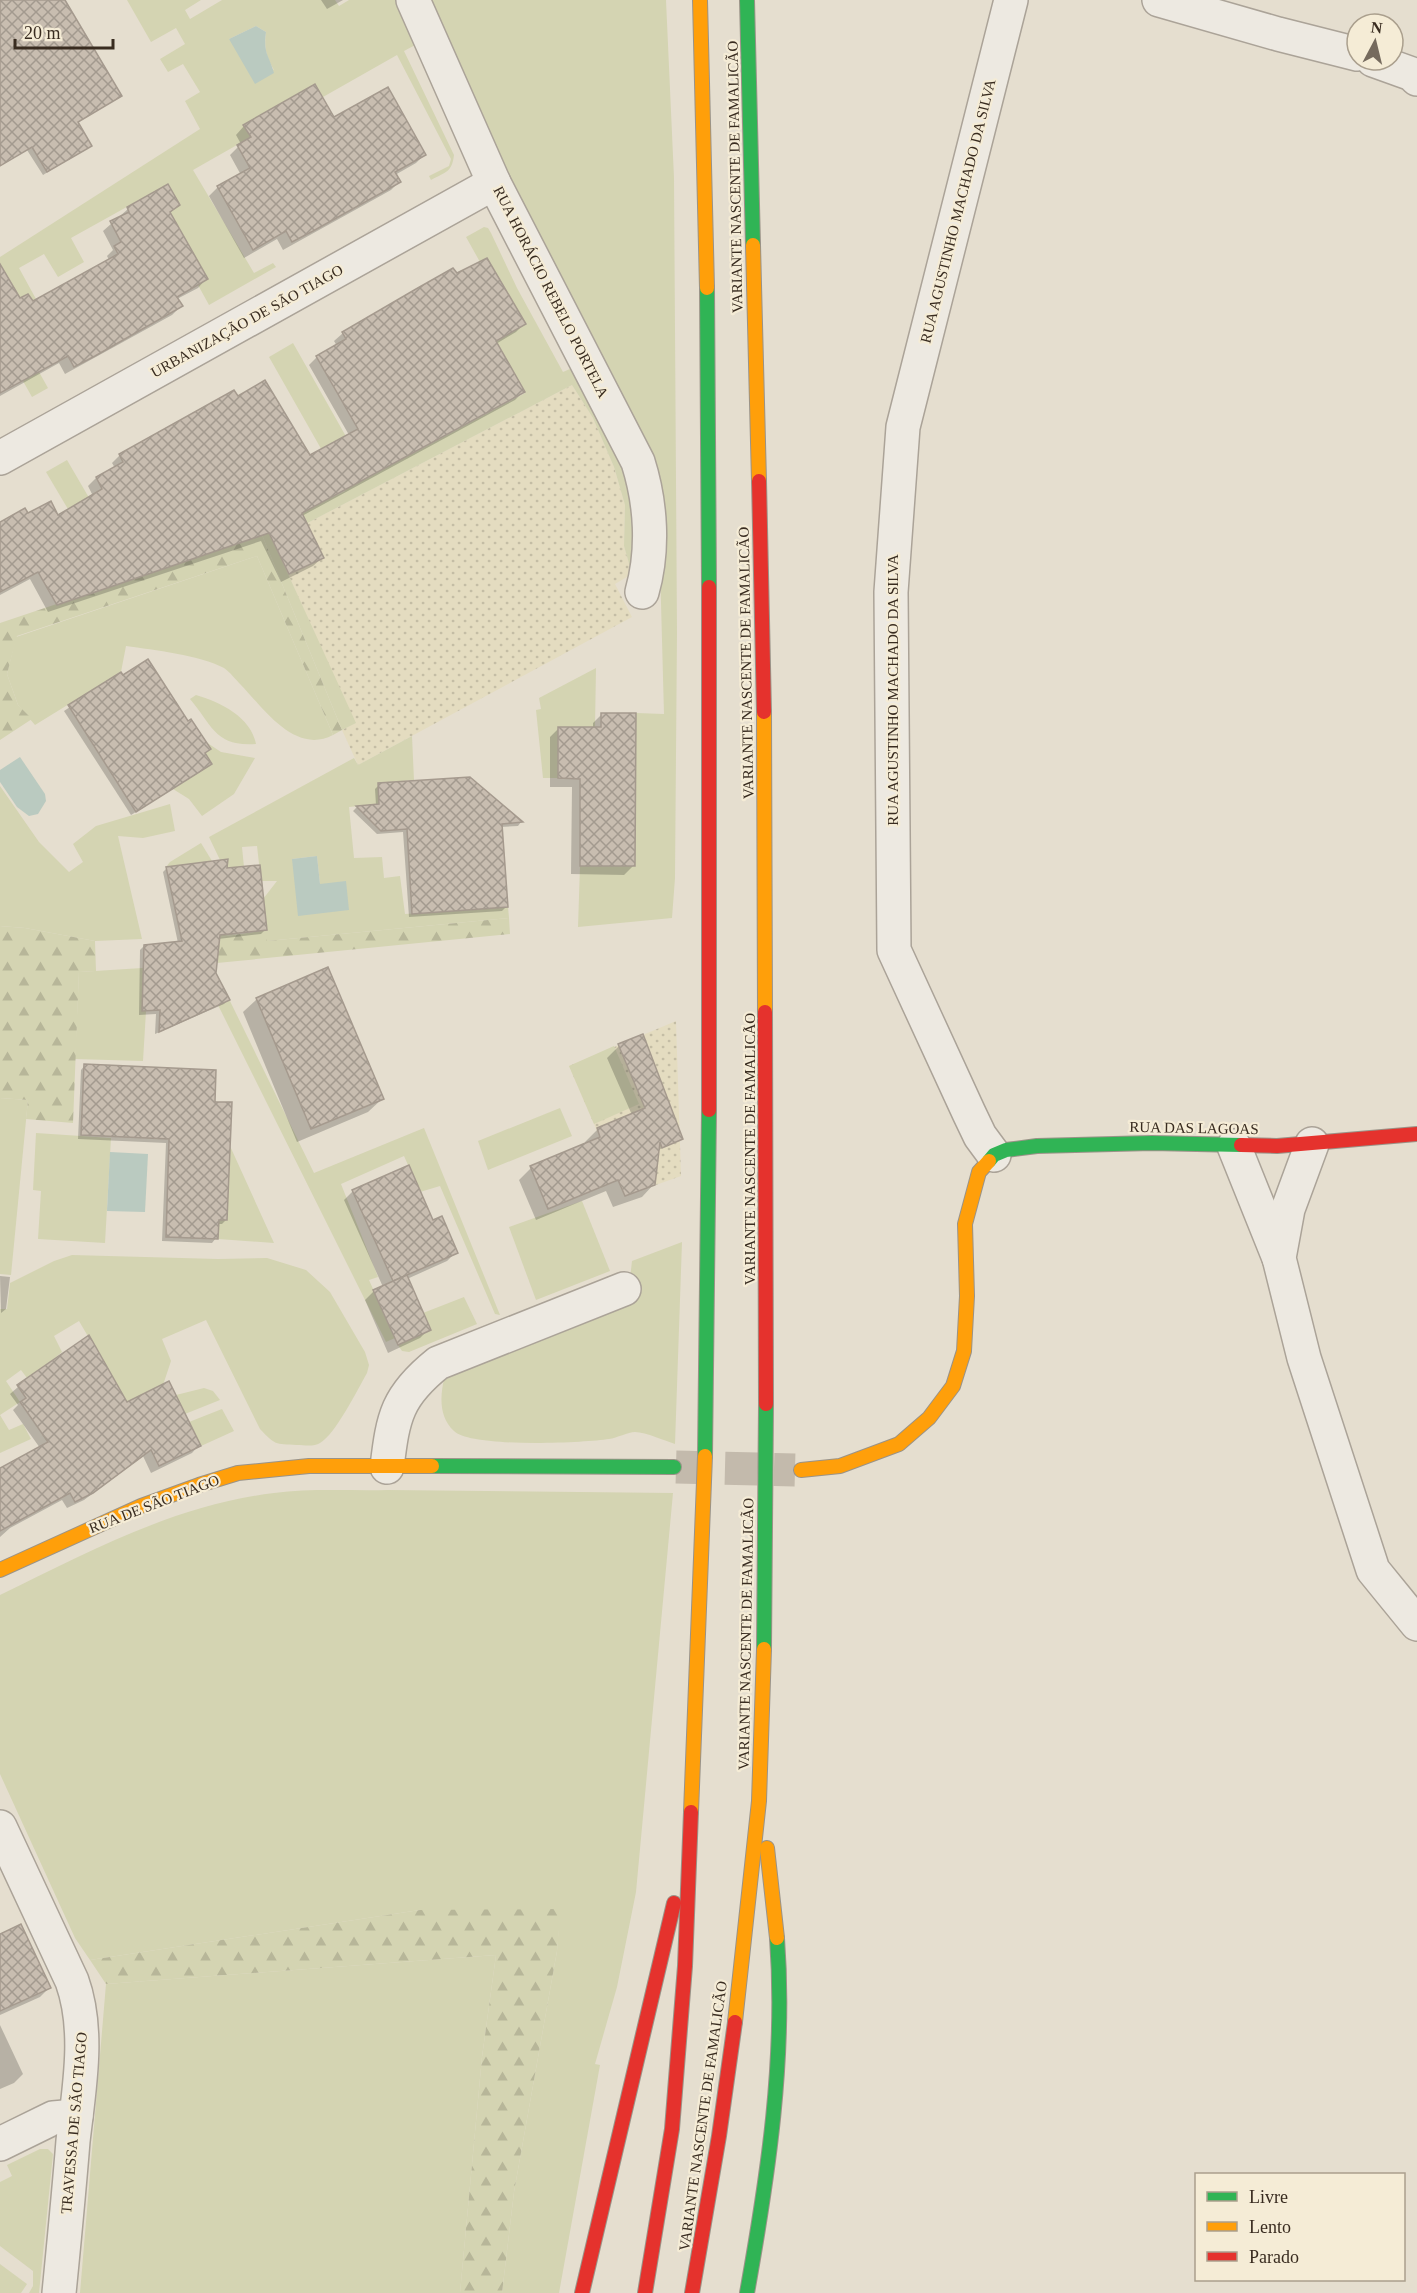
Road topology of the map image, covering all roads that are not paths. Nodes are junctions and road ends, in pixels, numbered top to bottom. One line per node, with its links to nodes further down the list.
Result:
1 (413, 0): 7 (street, RUA HORÁCIO REBELO PORTELA)
2 (699, 0): 23 (main road, VARIANTE NASCENTE DE FAMALICÃO)
3 (747, 0): 21 (main road, VARIANTE NASCENTE DE FAMALICÃO)
4 (1011, 0): 13 (street, RUA AGUSTINHO MACHADO DA SILVA)
5 (1159, 0): 6 (street)
6 (1345, 51)
7 (494, 183): 8 (street, URBANIZAÇÃO DE SÃO TIAGO); 9 (street, RUA HORÁCIO REBELO PORTELA)
8 (0, 458)
9 (642, 592)
10 (1417, 1134): 11 (main road, RUA DAS LAGOAS)
11 (1312, 1144): 12 (main road, RUA DAS LAGOAS); 14 (street)
12 (1234, 1146): 13 (main road, RUA DAS LAGOAS); 14 (street)
13 (986, 1163): 18 (main road)
14 (1279, 1258): 20 (street)
15 (624, 1289): 16 (street)
16 (387, 1467): 17 (main road, RUA DE SÃO TIAGO); 19 (main road, RUA DE SÃO TIAGO)
17 (674, 1467)
18 (801, 1470)
19 (0, 1570)
20 (1417, 1624)
21 (759, 1801): 30 (main road, VARIANTE NASCENTE DE FAMALICÃO); 31 (main road)
22 (0, 1827): 24 (street, TRAVESSA DE SÃO TIAGO)
23 (692, 1831): 28 (main road); 29 (main road, VARIANTE NASCENTE DE FAMALICÃO)
24 (8, 1866): 25 (street, TRAVESSA DE SÃO TIAGO)
25 (76, 2116): 26 (street); 27 (street, TRAVESSA DE SÃO TIAGO)
26 (0, 2144)
27 (59, 2293)
28 (582, 2293)
29 (645, 2293)
30 (692, 2293)
31 (747, 2293)

